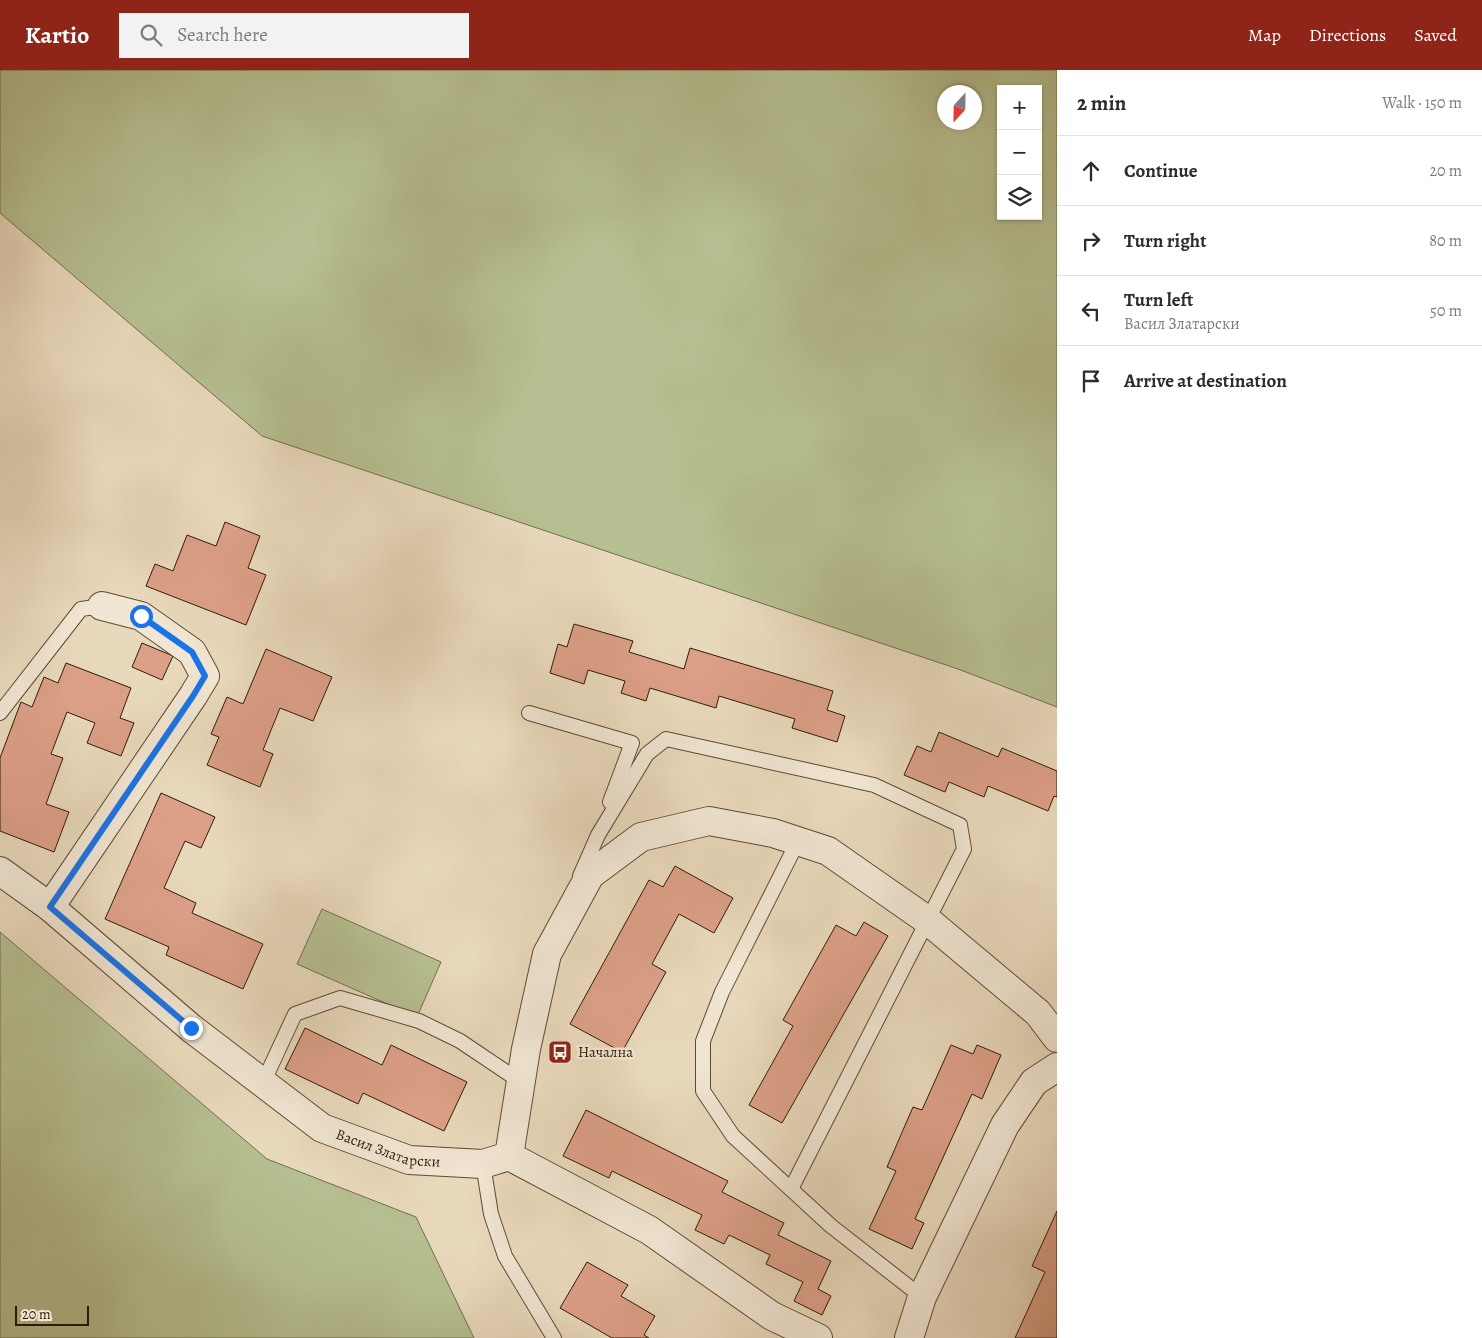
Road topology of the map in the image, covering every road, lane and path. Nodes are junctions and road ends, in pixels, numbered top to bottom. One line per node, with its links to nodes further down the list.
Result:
1 (102, 606): 3 (lane); 7 (street)
2 (529, 712): 4 (lane)
3 (0, 713)
4 (598, 834): 8 (lane); 9 (lane)
5 (798, 841): 8 (street); 9 (street); 15 (lane)
6 (0, 871): 7 (street, Васил Златарски)
7 (50, 907): 13 (street, Васил Златарски)
8 (927, 920): 10 (street); 15 (lane)
9 (547, 954): 12 (street)
10 (1057, 1038)
11 (1057, 1067): 16 (street)
12 (521, 1082): 13 (lane); 14 (street)
13 (264, 1084): 14 (street, Васил Златарски)
14 (496, 1160): 17 (lane); 18 (street, Васил Златарски)
15 (791, 1189): 16 (lane)
16 (922, 1297): 19 (street)
17 (554, 1338)
18 (818, 1338)
19 (909, 1338)

